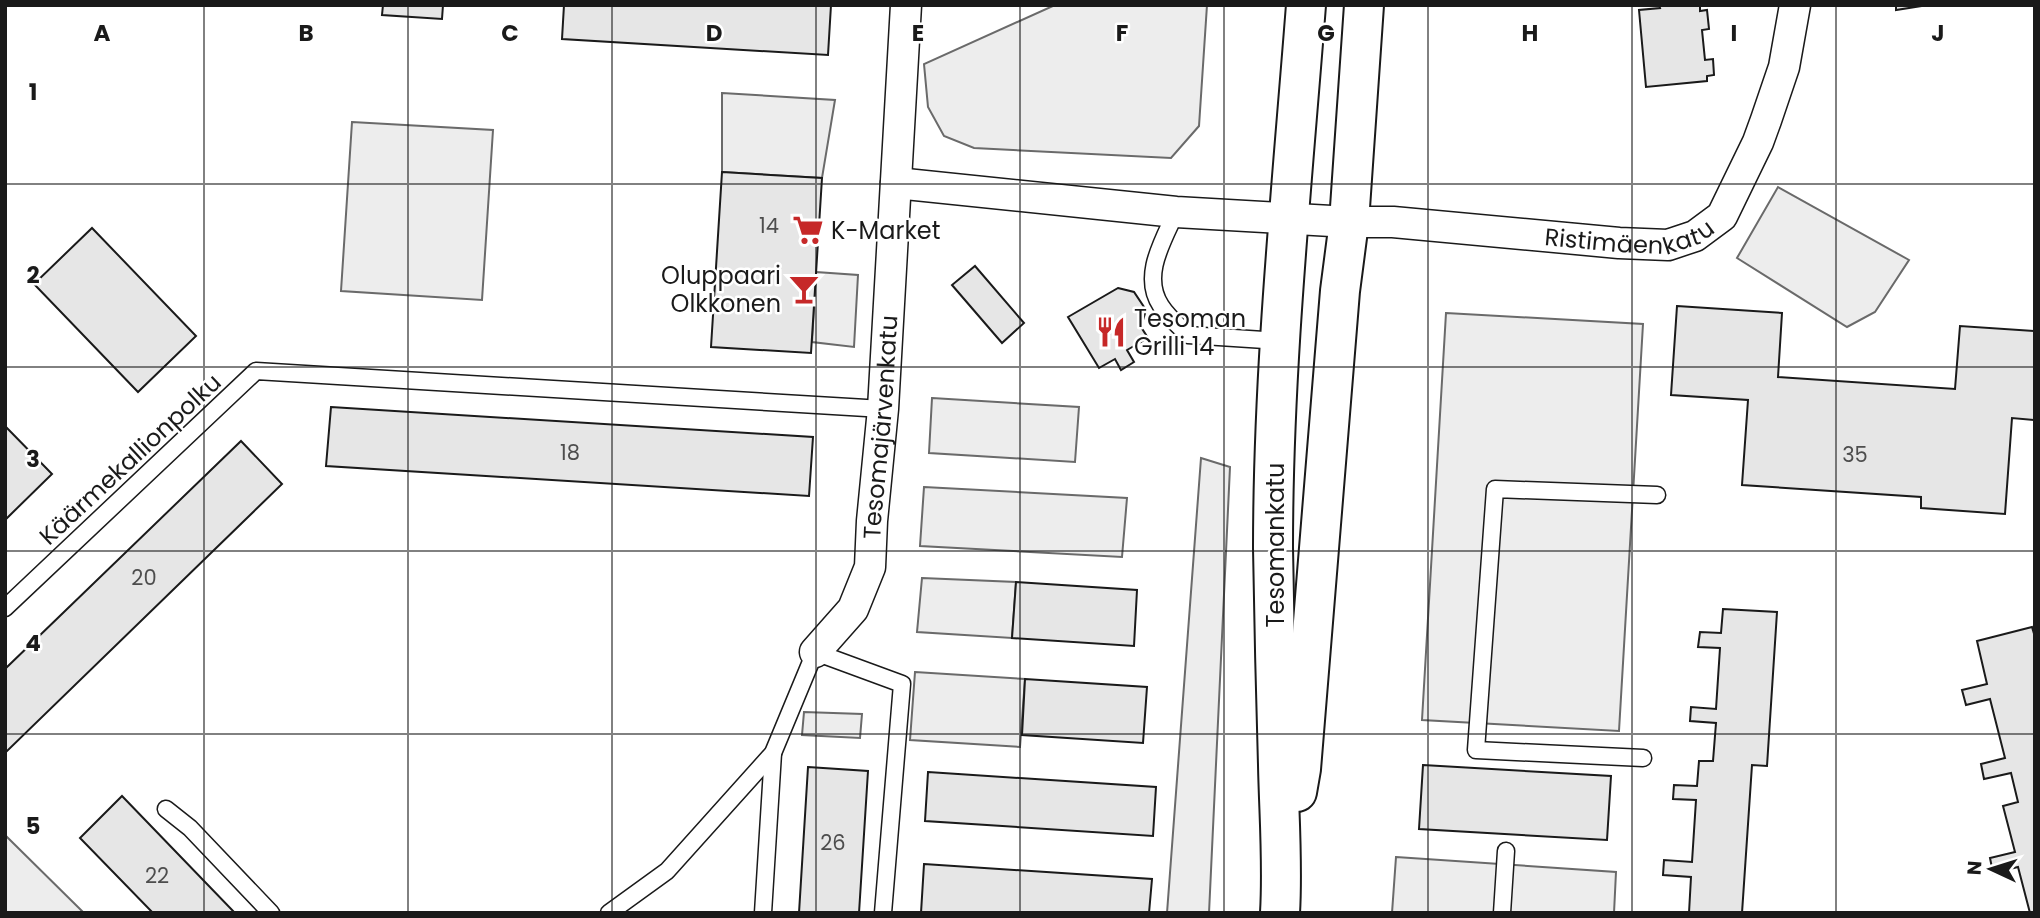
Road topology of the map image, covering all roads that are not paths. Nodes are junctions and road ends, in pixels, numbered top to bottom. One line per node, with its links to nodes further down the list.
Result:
1 (906, 5): 5 (street, Tesomajärvenkatu)
2 (1306, 5): 7 (main road, Tesomankatu)
3 (1364, 5): 8 (main road, Tesomankatu)
4 (1795, 5): 8 (street, Ristimäenkatu)
5 (896, 183): 6 (street); 10 (street, Tesomajärvenkatu)
6 (1176, 212): 7 (street); 9 (lane)
7 (1288, 217): 8 (street); 9 (main road, Tesomankatu)
8 (1349, 222): 18 (main road, Tesomankatu)
9 (1279, 341): 18 (main road, Tesomankatu)
10 (883, 409): 12 (lane, Käärmekallionpolku); 13 (street, Tesomajärvenkatu)
11 (1657, 495): 15 (lane)
12 (5, 608)
13 (815, 652): 14 (lane); 22 (lane)
14 (773, 753): 20 (lane); 21 (lane)
15 (1643, 758)
16 (166, 809): 19 (lane)
17 (1506, 851): 24 (lane)
18 (1282, 873): 23 (main road, Tesomankatu)
19 (271, 913)
20 (609, 913)
21 (763, 913)
22 (883, 913)
23 (1280, 913)
24 (1502, 913)

